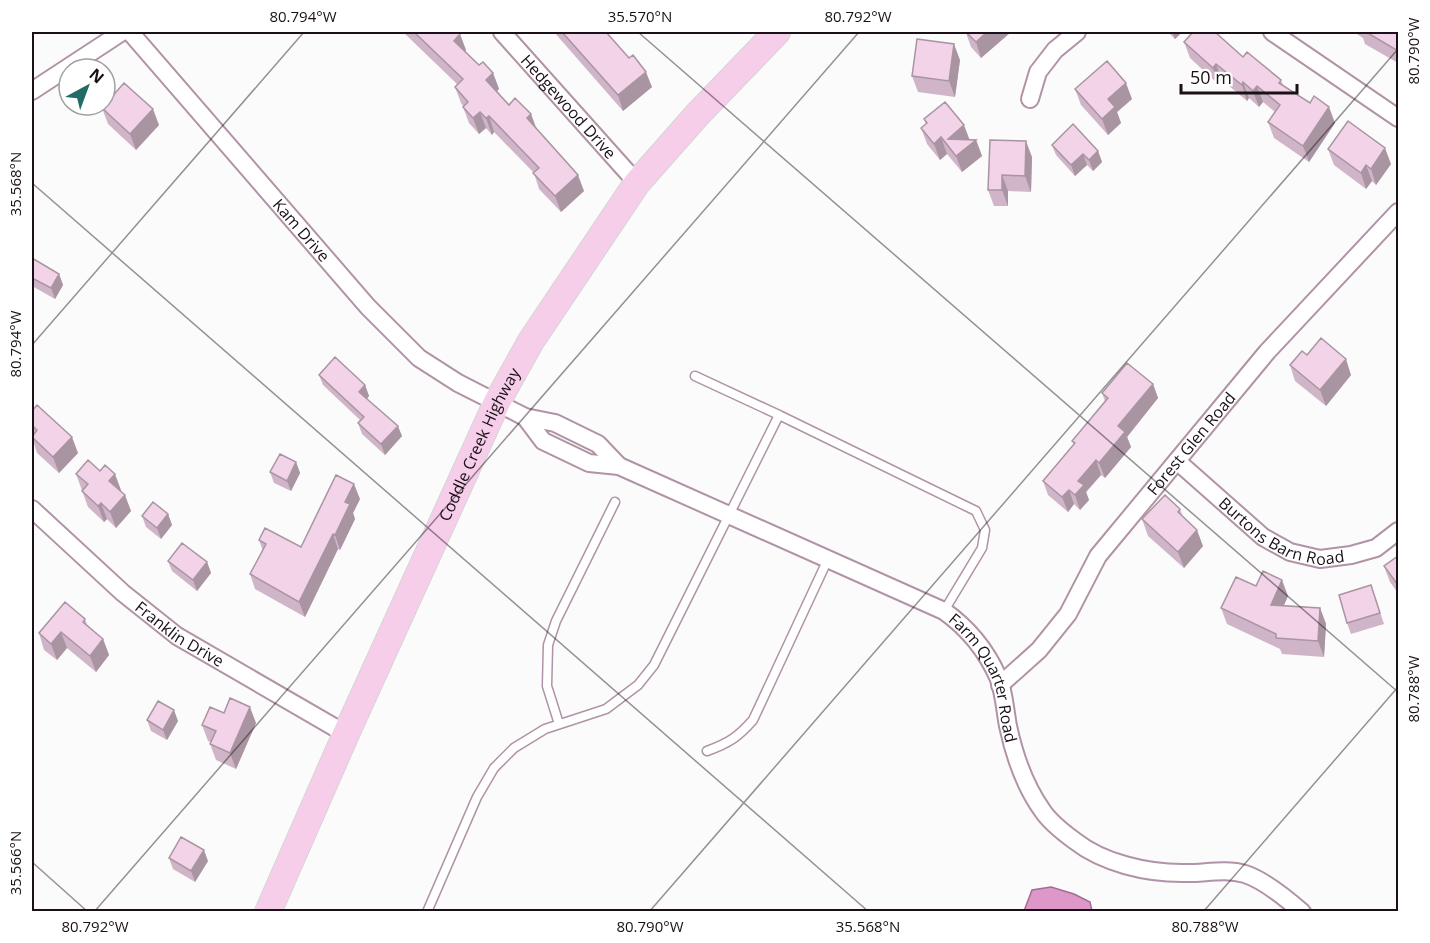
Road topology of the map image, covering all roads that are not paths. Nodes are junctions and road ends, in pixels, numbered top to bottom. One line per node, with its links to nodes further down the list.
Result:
1 (122, 32): 7 (street)
2 (130, 32): 13 (street, Kam Drive)
3 (502, 32): 10 (street, Hedgewood Drive)
4 (777, 32): 10 (main road, Coddle Creek Highway)
5 (1077, 32): 8 (street)
6 (1272, 32): 9 (street)
7 (32, 91)
8 (1030, 99)
9 (1398, 118)
10 (637, 183): 13 (main road, Coddle Creek Highway)
11 (1398, 212): 15 (street, Forest Glen Road)
12 (695, 376): 14 (lane)
13 (497, 402): 18 (street, Farm Quarter Road); 24 (main road, Coddle Creek Highway)
14 (779, 415): 18 (lane); 21 (lane)
15 (1177, 461): 19 (street, Burtons Barn Road); 22 (street, Forest Glen Road)
16 (615, 502): 23 (lane)
17 (32, 509): 24 (street, Franklin Drive)
18 (728, 514): 20 (street, Farm Quarter Road); 23 (lane)
19 (1398, 531)
20 (828, 559): 21 (street, Farm Quarter Road); 25 (lane)
21 (944, 611): 22 (street, Farm Quarter Road)
22 (1000, 685): 28 (street, Farm Quarter Road)
23 (560, 724): 27 (lane)
24 (346, 734): 26 (main road, Coddle Creek Highway)
25 (707, 751)
26 (268, 912)
27 (427, 912)
28 (1302, 912)

